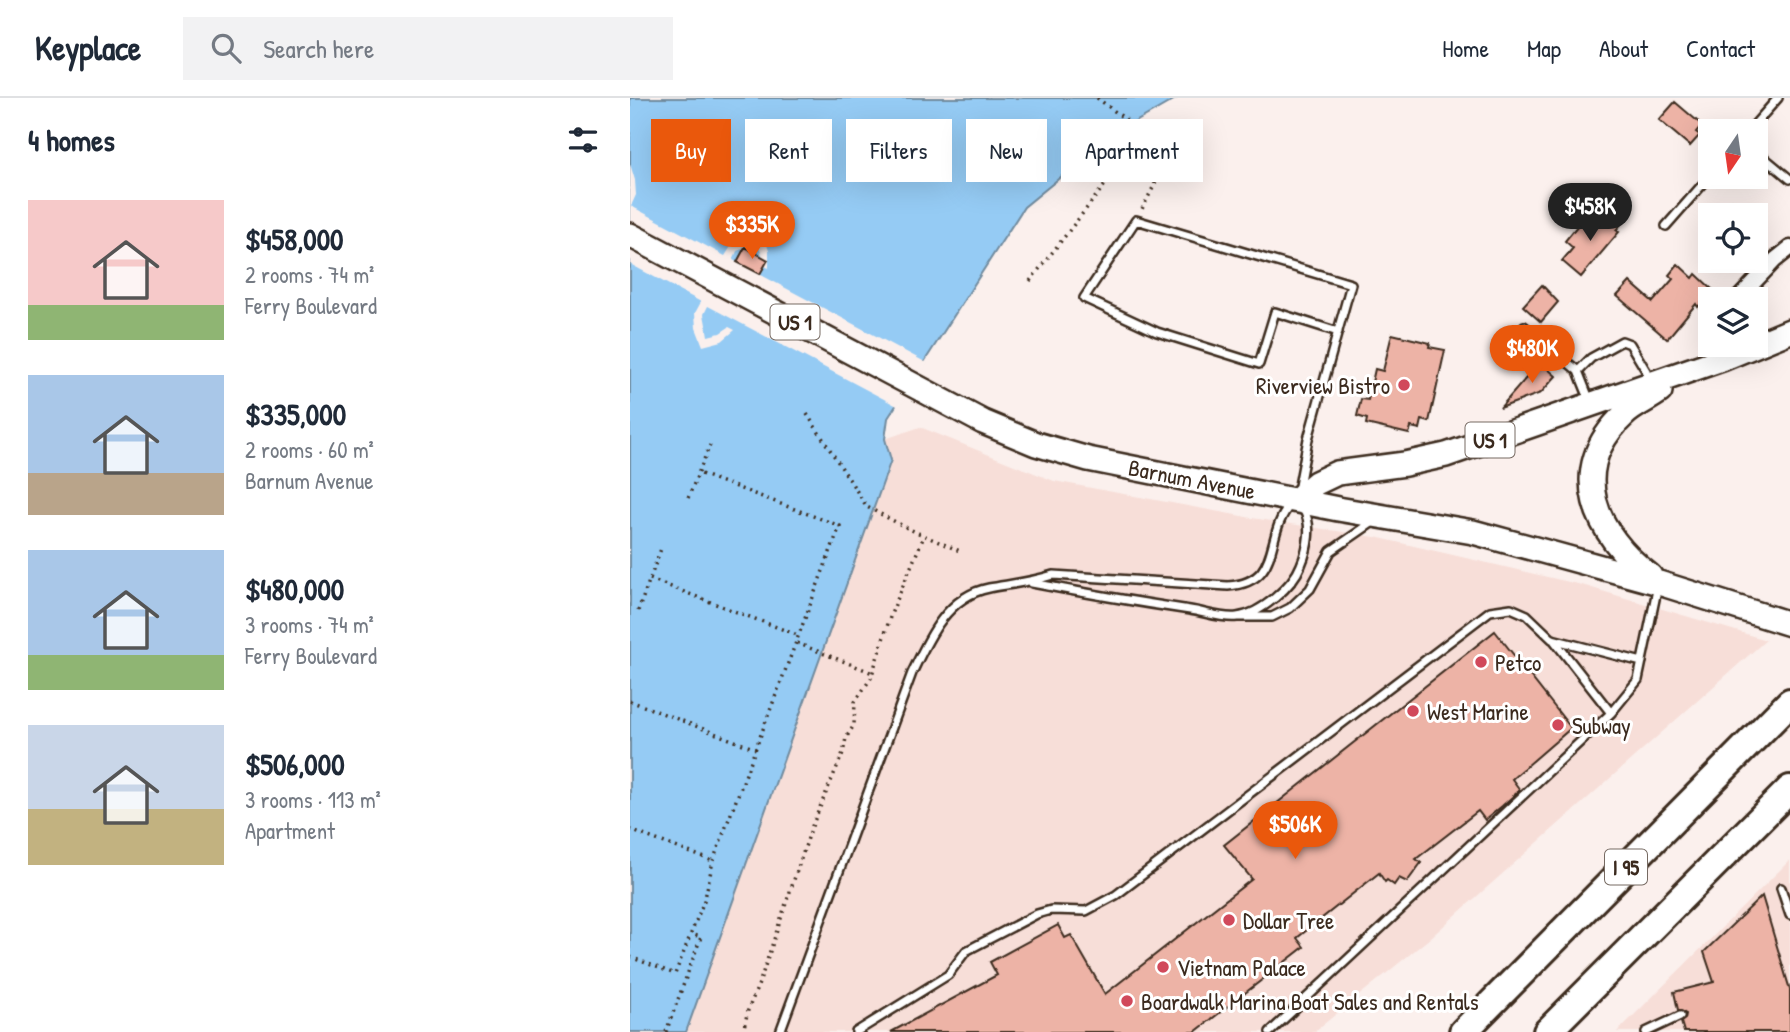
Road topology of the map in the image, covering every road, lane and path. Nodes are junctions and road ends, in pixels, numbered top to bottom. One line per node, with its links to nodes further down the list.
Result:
1 (1097, 98): 3 (path)
2 (1778, 98): 4 (lane)
3 (1125, 119)
4 (1760, 119)
5 (1768, 161): 6 (lane)
6 (1790, 179)
7 (1107, 182): 14 (path)
8 (1155, 182): 10 (path)
9 (1699, 189): 11 (lane)
10 (1136, 220): 18 (lane); 18 (lane)
11 (1666, 226)
12 (630, 235): 29 (main road, Barnum Avenue / US 1)
13 (1790, 248): 15 (street)
14 (1030, 281)
15 (1749, 287)
16 (1524, 326): 21 (lane)
17 (1790, 331): 19 (main road, US 1)
18 (1338, 332): 29 (lane)
19 (1768, 338)
20 (1711, 357): 22 (main road, US 1)
21 (1578, 372): 23 (lane); 24 (lane)
22 (1685, 372): 23 (main road, US 1); 36 (main road)
23 (1653, 382): 24 (main road, US 1)
24 (1592, 405): 29 (main road, US 1)
25 (807, 414): 31 (path)
26 (710, 445): 27 (path)
27 (698, 473): 28 (path); 40 (path)
28 (688, 498)
29 (1296, 500): 30 (main road, Barnum Avenue / US 1); 35 (lane); 38 (lane)
30 (1382, 517): 36 (main road, Barnum Avenue / US 1); 38 (lane)
31 (924, 536): 33 (path); 44 (path)
32 (662, 547): 34 (path)
33 (962, 552)
34 (650, 579): 37 (path); 40 (path)
35 (1030, 583): 38 (lane); 59 (lane)
36 (1659, 583): 39 (main road, Barnum Avenue / US 1); 43 (lane)
37 (638, 611)
38 (1238, 617)
39 (1790, 624)
40 (800, 636): 42 (path)
41 (1552, 639): 43 (lane); 47 (lane); 60 (lane)
42 (797, 643): 44 (path); 48 (path)
43 (1642, 662): 47 (lane)
44 (873, 673): 58 (path)
45 (630, 701): 48 (path)
46 (1790, 702): 62 (highway, I 95)
47 (1611, 713): 61 (lane)
48 (756, 749): 51 (path)
49 (1790, 789): 63 (highway)
50 (630, 830): 51 (path)
51 (713, 861): 54 (path)
52 (1782, 888): 53 (lane)
53 (1790, 915)
54 (691, 934): 55 (path); 57 (path)
55 (630, 957)
56 (1680, 1017): 64 (lane)
57 (666, 1032)
58 (743, 1032)
59 (780, 1032)
60 (856, 1032)
61 (1270, 1032)
62 (1463, 1032)
63 (1547, 1032)
64 (1646, 1032)

